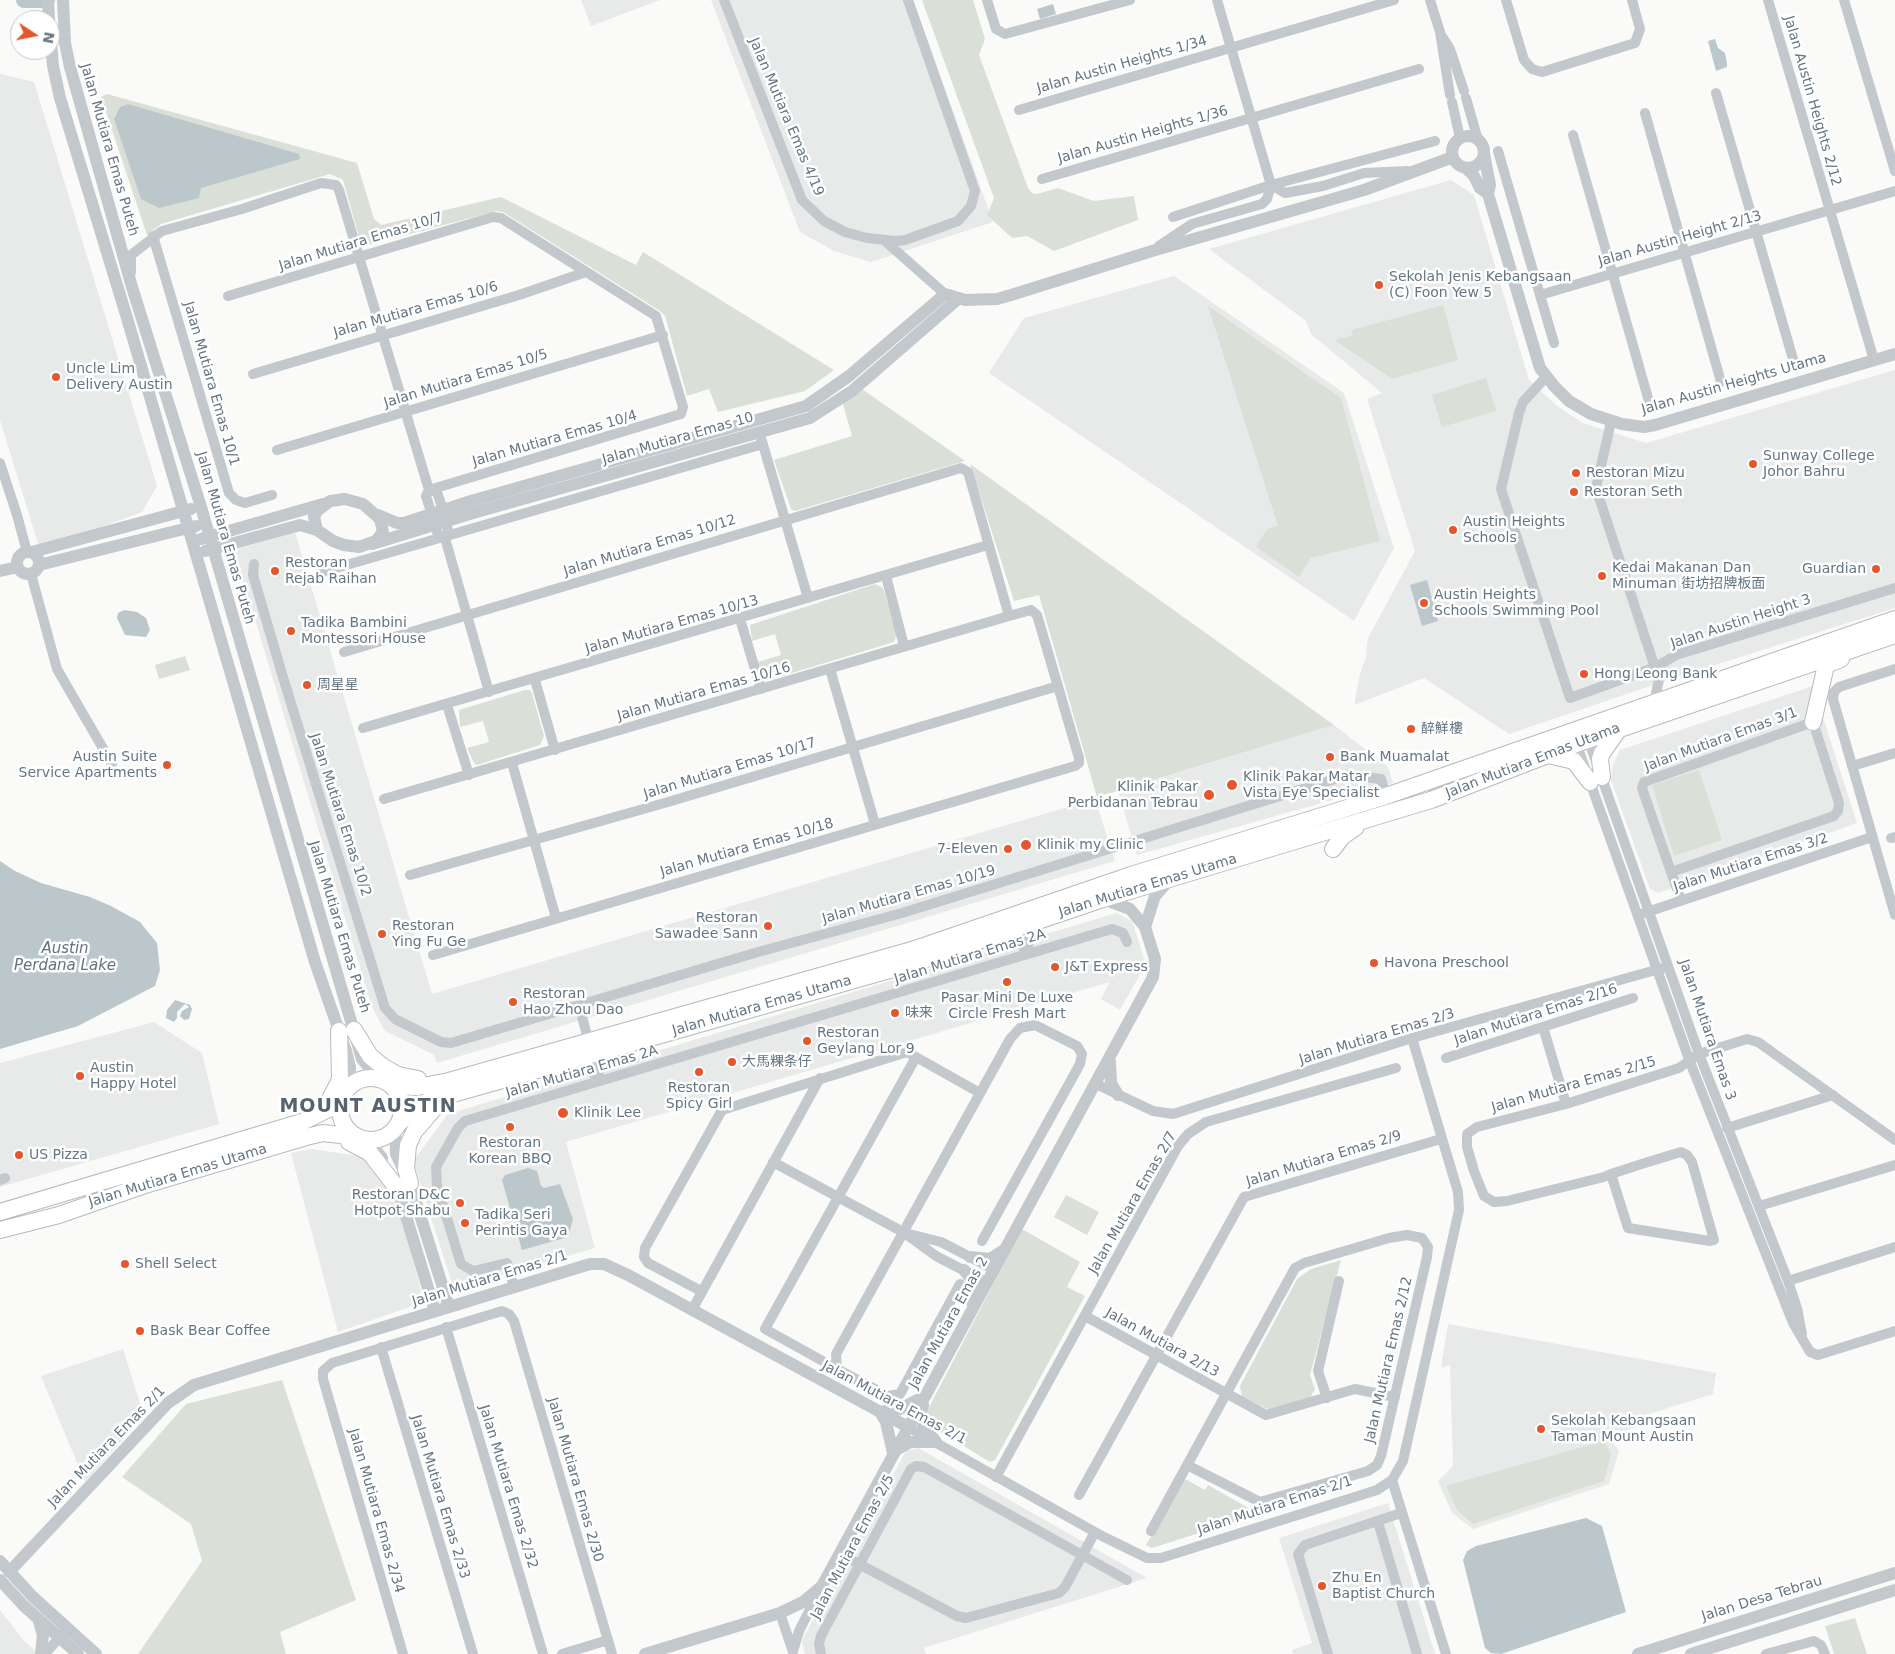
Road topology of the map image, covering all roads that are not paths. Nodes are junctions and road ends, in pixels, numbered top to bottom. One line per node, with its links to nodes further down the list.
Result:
1 (63, 0): 45 (street, Jalan Mutiara Emas Puteh)
2 (724, 0): 39 (street, Jalan Mutiara Emas 4/19)
3 (908, 0): 39 (street, Jalan Mutiara Emas 4/19)
4 (987, 0): 5 (street)
5 (1130, 0)
6 (1217, 0): 14 (street)
7 (1394, 0): 14 (street, Jalan Austin Heights 1/34)
8 (1430, 0): 13 (street)
9 (1506, 0): 10 (street)
10 (1632, 0)
11 (1768, 0): 35 (street, Jalan Austin Heights 2/12)
12 (1844, 0): 30 (street)
13 (1440, 32): 22 (street); 23 (street)
14 (1233, 48): 18 (street, Jalan Austin Heights 1/34); 20 (street)
15 (53, 60): 66 (street, Jalan Mutiara Emas Puteh)
16 (1419, 69): 20 (street, Jalan Austin Heights 1/36)
17 (1716, 93): 37 (street)
18 (1019, 110)
19 (1645, 113): 41 (street)
20 (1252, 117): 31 (street, Jalan Austin Heights 1/36); 32 (street)
21 (1573, 135): 44 (street)
22 (1460, 138): 23 (street); 27 (street)
23 (1478, 140): 26 (street)
24 (1435, 141): 32 (street)
25 (1498, 151): 47 (street)
26 (1484, 154): 28 (street); 34 (street, Jalan Austin Heights Utama)
27 (1453, 157): 28 (street); 29 (street)
28 (1466, 168): 34 (street, Jalan Austin Heights Utama)
29 (1414, 171): 32 (street); 40 (street)
30 (1895, 171)
31 (1042, 179)
32 (1271, 185): 36 (street); 40 (street)
33 (1895, 191): 35 (street, Jalan Austin Height 2/13)
34 (1488, 194): 57 (street, Jalan Austin Heights Utama)
35 (1829, 210): 37 (street, Jalan Austin Height 2/13); 55 (street, Jalan Austin Heights 2/12)
36 (1173, 217)
37 (1756, 231): 41 (street, Jalan Austin Height 2/13); 54 (street)
38 (153, 236): 42 (street); 45 (street); 68 (street, Jalan Mutiara Emas 10/1)
39 (885, 241): 46 (street)
40 (1152, 251): 49 (street)
41 (1684, 252): 44 (street, Jalan Austin Height 2/13); 58 (street)
42 (359, 256): 43 (street, Jalan Mutiara Emas 10/7); 48 (street, Jalan Mutiara Emas 10/7); 50 (street)
43 (586, 272): 50 (street, Jalan Mutiara Emas 10/6); 51 (street)
44 (1613, 273): 47 (street, Jalan Austin Height 2/13); 59 (street)
45 (132, 287): 70 (street, Jalan Mutiara Emas Puteh)
46 (945, 294): 49 (street); 62 (street, Jalan Mutiara Emas 10)
47 (1540, 294): 52 (street)
48 (228, 296)
49 (959, 298): 62 (street, Jalan Mutiara Emas 10)
50 (383, 334): 56 (street, Jalan Mutiara Emas 10/6); 60 (street)
51 (663, 335): 60 (street, Jalan Mutiara Emas 10/5); 67 (street, Jalan Mutiara Emas 10/4)
52 (1554, 343)
53 (1895, 354): 55 (street, Jalan Austin Heights Utama)
54 (1793, 359)
55 (1874, 360): 61 (street, Jalan Austin Heights Utama)
56 (253, 374)
57 (1546, 377): 61 (street, Jalan Austin Heights Utama); 106 (street, Jalan Austin Height 3)
58 (1721, 382)
59 (1650, 405)
60 (405, 412): 64 (street, Jalan Mutiara Emas 10/5); 67 (street)
61 (1611, 422): 106 (street)
62 (759, 432): 63 (street, Jalan Mutiara Emas 10); 76 (street)
63 (745, 436): 75 (street, Jalan Mutiara Emas 10); 83 (street)
64 (277, 450)
65 (0, 463): 88 (street)
66 (175, 482): 71 (street, Jalan Mutiara Emas Puteh); 74 (street)
67 (429, 490): 75 (street)
68 (272, 495)
69 (323, 504): 72 (street); 73 (street); 80 (street)
70 (200, 507): 71 (street); 77 (street, Jalan Mutiara Emas Puteh); 82 (street)
71 (183, 511): 74 (street); 79 (street, Jalan Mutiara Emas Puteh)
72 (298, 512): 78 (street); 82 (street)
73 (378, 515): 75 (street, Jalan Mutiara Emas 10); 85 (street)
74 (161, 517): 88 (street)
75 (439, 518): 83 (street); 85 (street, Jalan Mutiara Emas 10)
76 (786, 520): 86 (street, Jalan Mutiara Emas 10/12); 97 (street); 98 (street, Jalan Mutiara Emas 10/12)
77 (205, 524): 79 (street); 84 (street, Jalan Mutiara Emas Puteh)
78 (300, 525): 80 (street); 82 (street)
79 (188, 528): 81 (street); 87 (street, Jalan Mutiara Emas Puteh)
80 (317, 530): 85 (street)
81 (168, 533): 87 (street); 91 (street)
82 (227, 538): 84 (street); 94 (street)
83 (445, 538): 93 (street); 98 (street)
84 (211, 543): 87 (street); 94 (street, Jalan Mutiara Emas Puteh)
85 (372, 544)
86 (988, 545): 95 (street, Jalan Mutiara Emas 10/13); 99 (street)
87 (194, 547): 138 (street, Jalan Mutiara Emas Puteh)
88 (29, 552): 90 (street); 91 (street)
89 (254, 564): 161 (street, Jalan Mutiara Emas 10/2)
90 (18, 568): 91 (street); 92 (street)
91 (35, 569): 124 (street)
92 (0, 571)
93 (319, 572)
94 (220, 576): 136 (street, Jalan Mutiara Emas Puteh)
95 (886, 576): 97 (street, Jalan Mutiara Emas 10/13); 104 (street)
96 (1895, 588): 106 (street, Jalan Austin Height 3)
97 (808, 598): 100 (street, Jalan Mutiara Emas 10/13)
98 (467, 616): 105 (street, Jalan Mutiara Emas 10/12); 112 (street)
99 (1009, 616): 104 (street, Jalan Mutiara Emas 10/16); 110 (street, Jalan Mutiara Emas 10/16)
100 (740, 619): 109 (street, Jalan Mutiara Emas 10/13); 111 (street)
101 (1895, 619): 113 (main road, Jalan Mutiara Emas Utama)
102 (1895, 635): 103 (main road, Jalan Mutiara Emas Utama)
103 (1868, 643): 115 (main road); 117 (main road, Jalan Mutiara Emas Utama)
104 (904, 646): 107 (street, Jalan Mutiara Emas 10/16)
105 (344, 652)
106 (1656, 667): 113 (street)
107 (830, 669): 111 (street, Jalan Mutiara Emas 10/16); 119 (street)
108 (1895, 669): 125 (street)
109 (535, 680): 112 (street, Jalan Mutiara Emas 10/13); 120 (street)
110 (1058, 686): 119 (street, Jalan Mutiara Emas 10/17); 132 (street, Jalan Mutiara Emas 10/18)
111 (761, 689): 120 (street, Jalan Mutiara Emas 10/16)
112 (489, 692): 114 (street, Jalan Mutiara Emas 10/13)
113 (1654, 702): 118 (main road, Jalan Mutiara Emas Utama)
114 (447, 705): 116 (street, Jalan Mutiara Emas 10/13); 126 (street)
115 (1813, 722): 139 (street, Jalan Mutiara Emas 3/2); 139 (street, Jalan Mutiara Emas 3/1)
116 (364, 728)
117 (1619, 729): 118 (main road, Jalan Mutiara Emas Utama); 127 (main road)
118 (1580, 736): 122 (main road, Jalan Mutiara Emas Utama); 127 (street, Jalan Mutiara Emas 3); 128 (main road, Jalan Mutiara Emas Utama)
119 (853, 746): 132 (street); 135 (street, Jalan Mutiara Emas 10/17)
120 (555, 750): 123 (street, Jalan Mutiara Emas 10/16)
121 (1895, 753): 125 (street)
122 (1547, 755): 127 (main road); 130 (main road, Jalan Mutiara Emas Utama)
123 (512, 763): 126 (street, Jalan Mutiara Emas 10/16); 135 (street)
124 (112, 764)
125 (1852, 766): 134 (street)
126 (469, 775): 129 (street, Jalan Mutiara Emas 10/16)
127 (1596, 779): 144 (street, Jalan Mutiara Emas 3); 145 (street, Jalan Mutiara Emas 3)
128 (1386, 796): 131 (main road, Jalan Mutiara Emas Utama); 157 (street, Jalan Mutiara Emas 10/19)
129 (384, 799)
130 (1371, 818): 133 (main road, Jalan Mutiara Emas Utama); 137 (main road)
131 (1306, 822): 133 (main road); 162 (main road, Jalan Mutiara Emas Utama)
132 (875, 824): 147 (street, Jalan Mutiara Emas 10/18)
133 (1328, 831): 141 (main road, Jalan Mutiara Emas Utama)
134 (1872, 837): 143 (street, Jalan Mutiara Emas 3/2); 146 (street)
135 (534, 841): 140 (street, Jalan Mutiara Emas 10/17); 147 (street)
136 (300, 849): 138 (street); 159 (street, Jalan Mutiara Emas Puteh)
137 (1332, 849)
138 (283, 854): 159 (street, Jalan Mutiara Emas Puteh)
139 (1671, 872): 143 (street, Jalan Mutiara Emas 3/1)
140 (410, 875)
141 (1170, 878): 142 (main road, Jalan Mutiara Emas Utama); 149 (street)
142 (1103, 899): 148 (main road, Jalan Mutiara Emas Utama); 149 (street, Jalan Mutiara Emas 2)
143 (1681, 900): 144 (street, Jalan Mutiara Emas 3/2)
144 (1649, 911): 145 (street, Jalan Mutiara Emas 3/2); 154 (street, Jalan Mutiara Emas 3)
145 (1639, 915): 155 (street, Jalan Mutiara Emas 3)
146 (1895, 915)
147 (556, 918): 153 (street, Jalan Mutiara Emas 10/18)
148 (1047, 918): 150 (main road, Jalan Mutiara Emas Utama); 152 (street)
149 (1145, 926): 166 (street, Jalan Mutiara Emas 2)
150 (993, 936): 152 (street); 163 (main road, Jalan Mutiara Emas Utama)
151 (1127, 942): 152 (street, Jalan Mutiara Emas 2A)
152 (1027, 954): 172 (street, Jalan Mutiara Emas 2A)
153 (433, 955)
154 (1669, 966): 155 (street, Jalan Mutiara Emas 2/3); 164 (street, Jalan Mutiara Emas 3)
155 (1659, 969): 160 (street, Jalan Mutiara Emas 2/3); 169 (street, Jalan Mutiara Emas 3)
156 (1633, 998): 158 (street, Jalan Mutiara Emas 2/16)
157 (579, 1005): 161 (street, Jalan Mutiara Emas 10/19); 162 (street)
158 (1543, 1027): 167 (street, Jalan Mutiara Emas 2/16); 180 (street)
159 (346, 1030): 173 (street, Jalan Mutiara Emas Puteh); 175 (main road); 177 (street, Jalan Mutiara Emas Puteh); 184 (main road)
160 (1412, 1038): 178 (street, Jalan Mutiara Emas 2/3); 186 (street)
161 (444, 1043)
162 (589, 1043): 175 (main road, Jalan Mutiara Emas Utama)
163 (606, 1050): 168 (main road, Jalan Mutiara Emas Utama); 172 (street)
164 (1700, 1054): 169 (street, Jalan Mutiara Emas 2/15); 179 (street); 183 (street, Jalan Mutiara Emas 3)
165 (916, 1057): 171 (street); 176 (street); 192 (street)
166 (1111, 1057): 174 (street, Jalan Mutiara Emas 2); 178 (street)
167 (1446, 1058)
168 (575, 1060): 172 (street); 175 (main road, Jalan Mutiara Emas Utama)
169 (1690, 1062): 180 (street, Jalan Mutiara Emas 2/15); 216 (street, Jalan Mutiara Emas 3)
170 (1396, 1068): 212 (street, Jalan Mutiara Emas 2/7)
171 (820, 1078): 188 (street); 208 (street)
172 (598, 1081): 207 (street, Jalan Mutiara Emas 2A)
173 (385, 1082): 175 (main road); 177 (main road); 182 (main road)
174 (1096, 1084): 178 (street, Jalan Mutiara Emas 2/3); 181 (street, Jalan Mutiara Emas 2)
175 (444, 1088): 182 (main road, Jalan Mutiara Emas Utama); 191 (main road)
176 (980, 1093): 196 (street); 198 (street)
177 (345, 1095): 184 (main road, Jalan Mutiara Emas Utama); 185 (main road)
178 (1118, 1095): 181 (street)
179 (1833, 1095): 183 (street); 187 (street)
180 (1566, 1104): 190 (street, Jalan Mutiara Emas 2/15)
181 (1084, 1107): 197 (street, Jalan Mutiara Emas 2)
182 (397, 1126): 185 (main road); 191 (street)
183 (1727, 1128): 193 (street, Jalan Mutiara Emas 3)
184 (304, 1130): 185 (main road, Jalan Mutiara Emas Utama); 191 (main road); 194 (main road, Jalan Mutiara Emas Utama); 195 (main road, Jalan Mutiara Emas Utama)
185 (363, 1138): 191 (street)
186 (1441, 1139): 218 (street, Jalan Mutiara Emas 2/9); 230 (street)
187 (1895, 1140)
188 (772, 1162): 192 (street); 208 (street)
189 (1895, 1164): 193 (street)
190 (1611, 1174): 190 (street)
191 (404, 1185): 209 (street); 211 (street)
192 (838, 1197): 196 (street); 219 (street)
193 (1759, 1206): 204 (street, Jalan Mutiara Emas 3)
194 (0, 1212)
195 (0, 1230)
196 (903, 1232): 200 (street); 201 (street); 219 (street)
197 (1013, 1238): 200 (street); 202 (street, Jalan Mutiara Emas 2)
198 (982, 1241)
199 (1895, 1248): 204 (street)
200 (970, 1257): 202 (street)
201 (964, 1270): 205 (street); 213 (street)
202 (995, 1270): 205 (street, Jalan Mutiara Emas 2)
203 (1339, 1281): 223 (street)
204 (1788, 1281): 216 (street, Jalan Mutiara Emas 3)
205 (988, 1283): 213 (street, Jalan Mutiara Emas 2)
206 (960, 1284): 219 (street)
207 (514, 1287): 209 (street, Jalan Mutiara Emas 2/1); 210 (street, Jalan Mutiara Emas 2/1)
208 (701, 1292): 210 (street)
209 (449, 1307): 211 (street, Jalan Mutiara Emas 2/1)
210 (692, 1310): 224 (street, Jalan Mutiara Emas 2/1)
211 (435, 1311): 241 (street, Jalan Mutiara Emas 2/1)
212 (1085, 1316): 218 (street, Jalan Mutiara 2/13); 229 (street, Jalan Mutiara Emas 2/7)
213 (968, 1319): 221 (street, Jalan Mutiara Emas 2)
214 (446, 1327): 217 (street); 249 (street, Jalan Mutiara Emas 2/30); 257 (street, Jalan Mutiara Emas 2/32)
215 (1895, 1330): 216 (street, Jalan Mutiara Emas 3)
216 (1804, 1341)
217 (381, 1347): 255 (street, Jalan Mutiara Emas 2/34); 256 (street, Jalan Mutiara Emas 2/33)
218 (1155, 1355): 220 (street, Jalan Mutiara 2/13); 231 (street, Jalan Mutiara Emas 2/9)
219 (837, 1369)
220 (1226, 1394): 222 (street, Jalan Mutiara Emas 2/12); 223 (street, Jalan Mutiara 2/13); 228 (street)
221 (926, 1395): 224 (street); 225 (street, Jalan Mutiara Emas 2); 226 (street)
222 (1395, 1397): 223 (street, Jalan Mutiara 2/13); 228 (street, Jalan Mutiara Emas 2/12)
223 (1327, 1398)
224 (880, 1412): 225 (street, Jalan Mutiara Emas 2/1); 227 (street)
225 (908, 1427): 226 (street, Jalan Mutiara Emas 2/1); 227 (street, Jalan Mutiara Emas 2)
226 (936, 1442): 227 (street); 229 (street, Jalan Mutiara Emas 2/1)
227 (893, 1453): 236 (street, Jalan Mutiara Emas 2)
228 (1187, 1465): 235 (street)
229 (996, 1477): 234 (street, Jalan Mutiara Emas 2/1)
230 (1392, 1480): 232 (street); 234 (street, Jalan Mutiara Emas 2/1)
231 (1079, 1495)
232 (1401, 1513): 233 (street); 264 (street)
233 (1378, 1522): 262 (street); 263 (street)
234 (1095, 1532): 237 (street)
235 (1150, 1532)
236 (840, 1554): 239 (street); 244 (street, Jalan Mutiara Emas 2)
237 (1082, 1556): 239 (street); 239 (street, Jalan Mutiara Emas 2/5); 243 (street, Jalan Mutiara Emas 2/5)
238 (0, 1561): 241 (street)
239 (861, 1564): 261 (street, Jalan Mutiara Emas 2/5)
240 (1895, 1573): 242 (street, Jalan Desa Tebrau)
241 (5, 1576): 247 (street); 248 (street)
242 (1878, 1579): 245 (street); 265 (street, Jalan Desa Tebrau)
243 (1127, 1580)
244 (822, 1586): 246 (street, Jalan Mutiara Emas 2); 251 (street)
245 (1889, 1592): 266 (street)
246 (780, 1613): 251 (street); 260 (street, Jalan Mutiara Emas 2)
247 (38, 1618): 248 (street); 252 (street)
248 (63, 1633): 250 (street); 253 (street)
249 (608, 1640): 258 (street); 259 (street, Jalan Mutiara Emas 2/30)
250 (74, 1649): 254 (street)
251 (793, 1652)
252 (41, 1654)
253 (45, 1654)
254 (96, 1654)
255 (403, 1654)
256 (472, 1654)
257 (543, 1654)
258 (562, 1654)
259 (612, 1654)
260 (645, 1654)
261 (821, 1654)
262 (1328, 1654)
263 (1417, 1654)
264 (1446, 1654)
265 (1638, 1654)
266 (1691, 1654)
267 (1766, 1654): 268 (street)
268 (1825, 1654)

